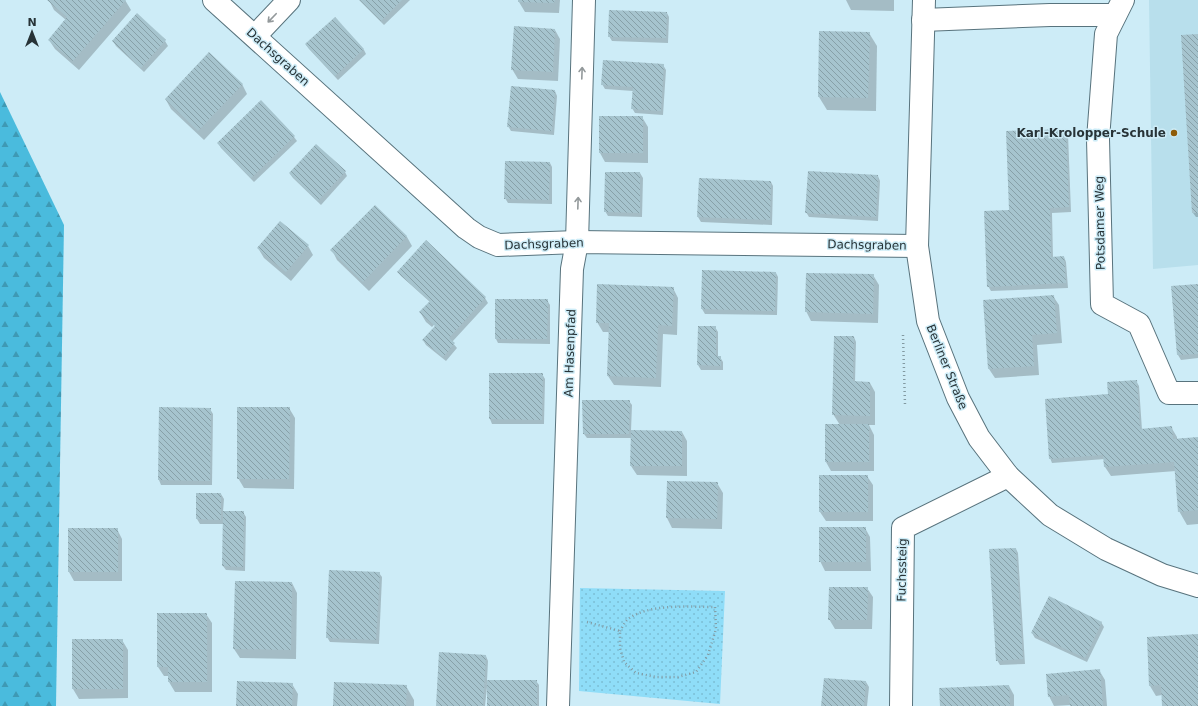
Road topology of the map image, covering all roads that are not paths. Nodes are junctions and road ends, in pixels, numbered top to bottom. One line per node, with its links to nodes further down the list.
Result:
1 (214, 0): 6 (street, Dachsgraben)
2 (289, 0): 6 (street, one-way to 6)
3 (584, 0): 7 (street, Am Hasenpfad, one-way to 3)
4 (1119, 7): 5 (street); 9 (street, Potsdamer Weg)
5 (923, 10): 8 (street, Berliner Straße)
6 (255, 36): 7 (street, Dachsgraben)
7 (577, 242): 8 (street, Dachsgraben); 12 (street, Am Hasenpfad)
8 (918, 246): 10 (street, Berliner Straße)
9 (1198, 393)
10 (1008, 476): 11 (street, Berliner Straße); 13 (street, Fuchssteig)
11 (1198, 586)
12 (558, 706)
13 (901, 706)

